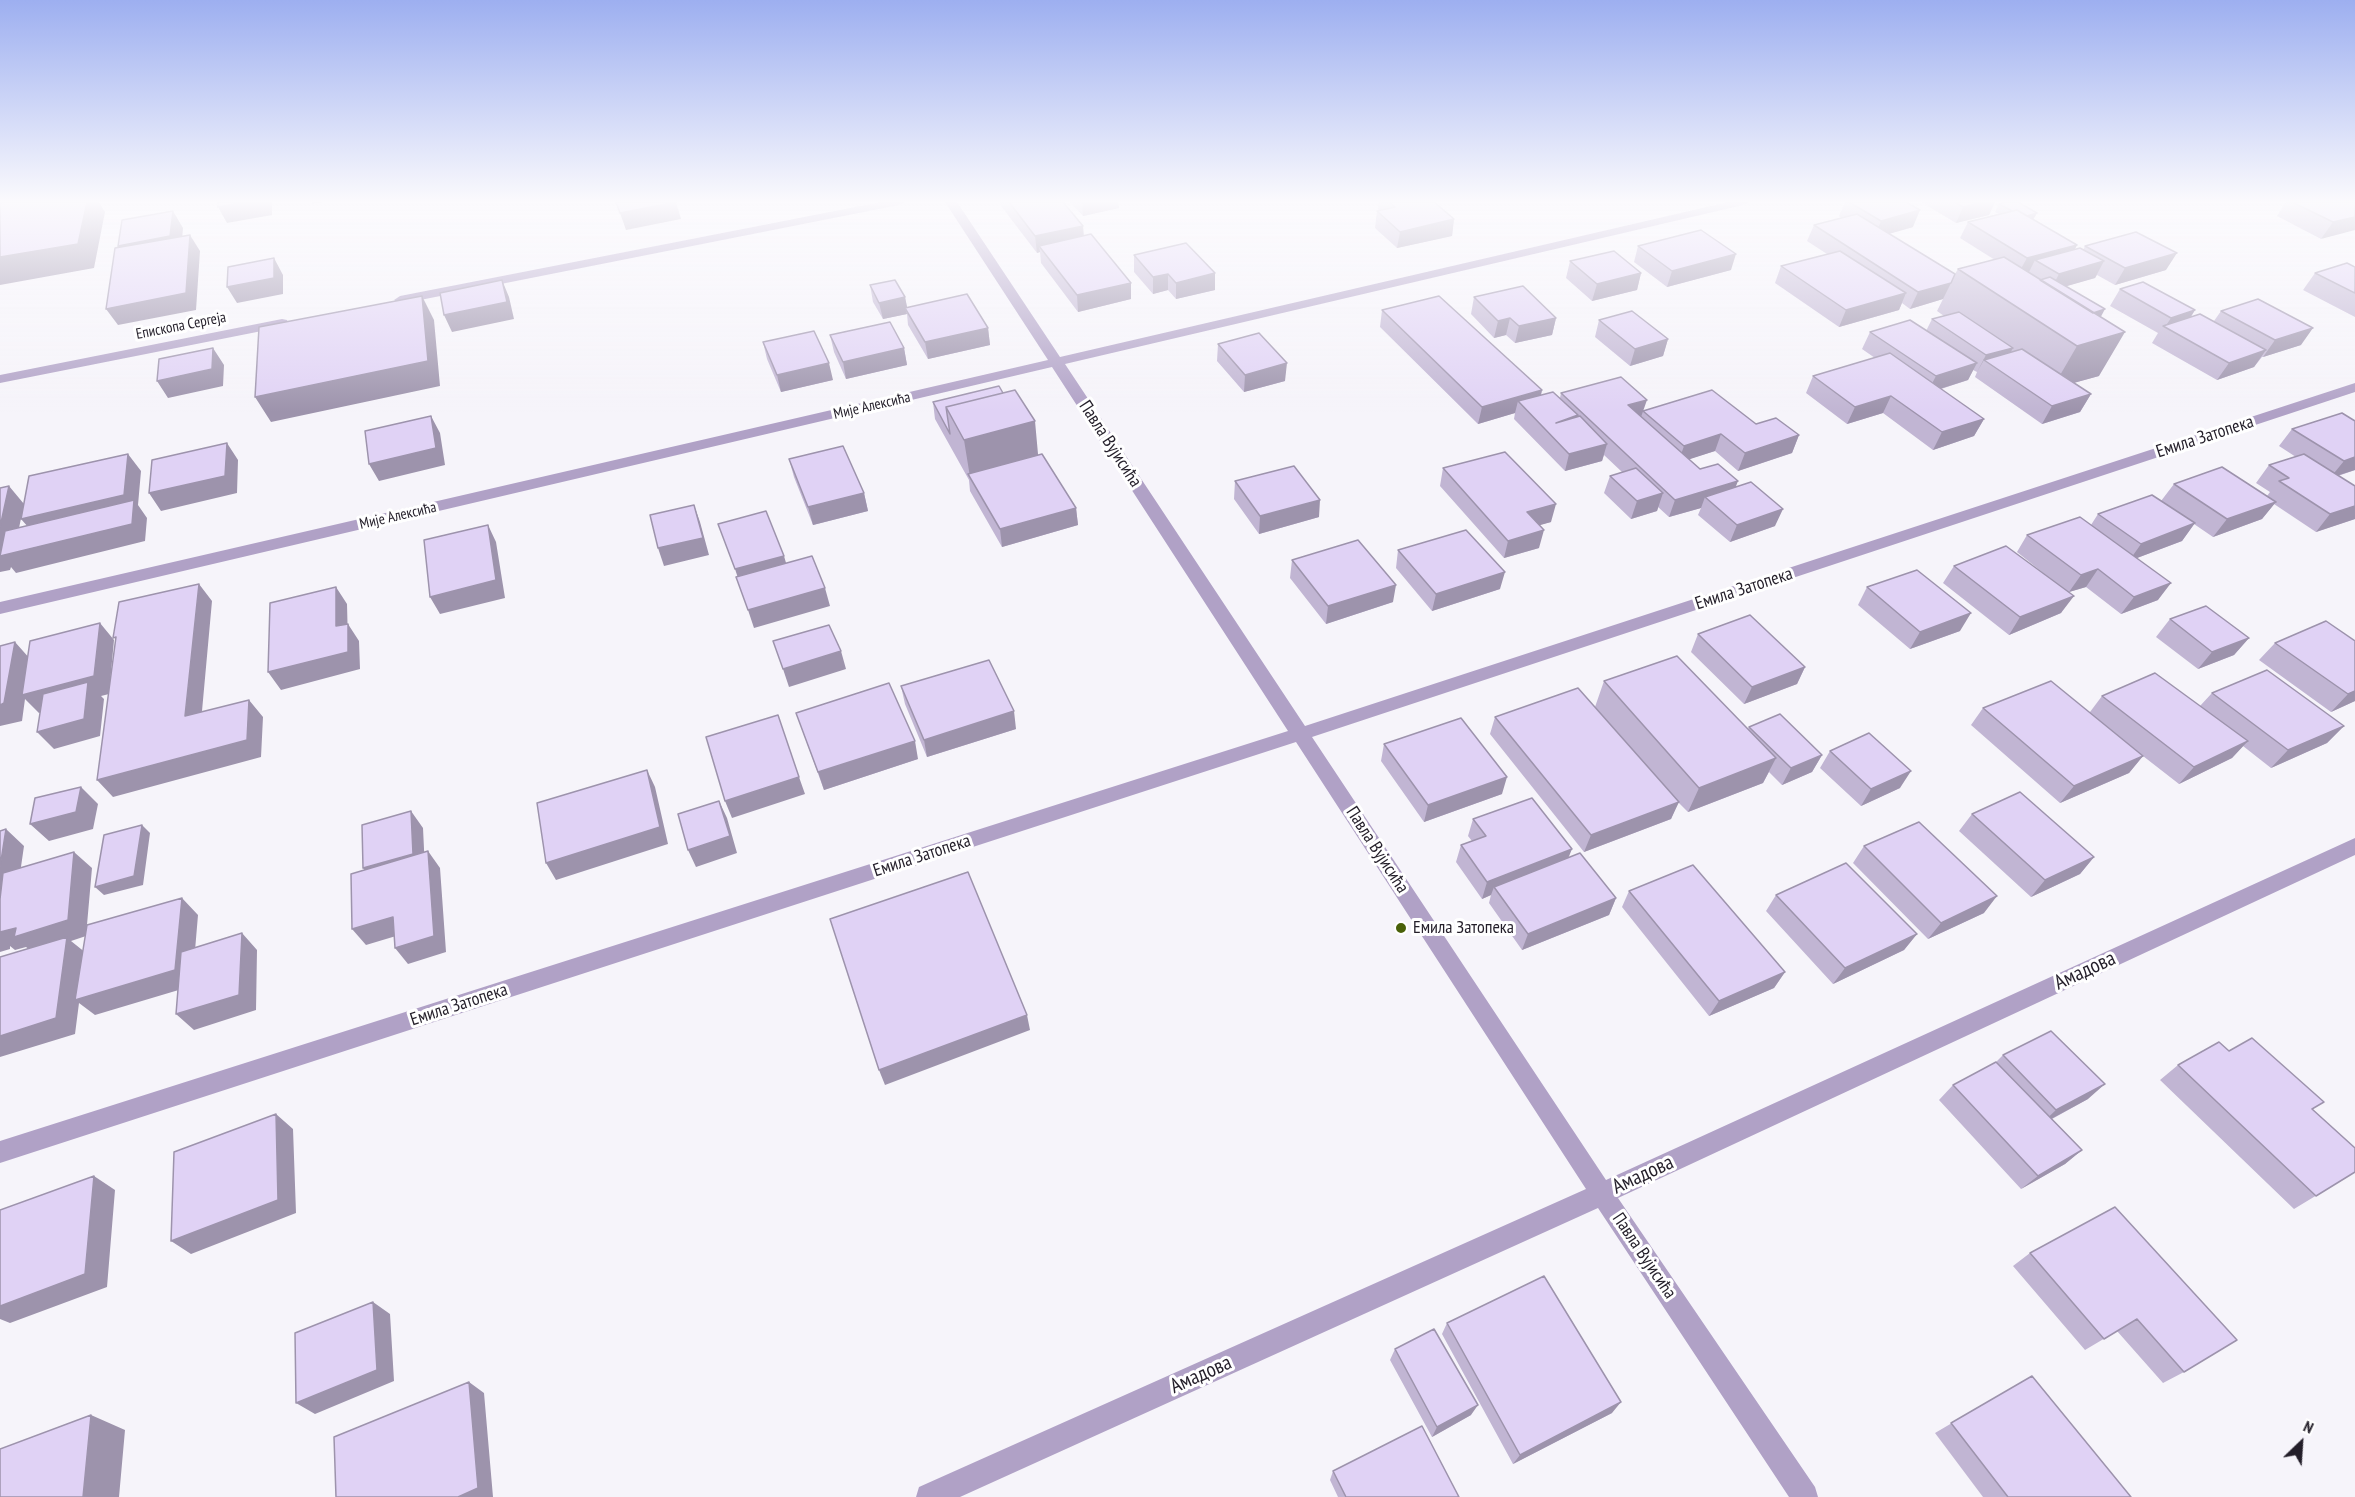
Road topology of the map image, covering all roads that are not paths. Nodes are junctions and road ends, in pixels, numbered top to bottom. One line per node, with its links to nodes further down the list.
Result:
1 (544, 272): 4 (street)
2 (997, 272): 6 (street, Павла Вујисића)
3 (1445, 272): 6 (street, Мије Алексића)
4 (386, 303)
5 (292, 321): 7 (street, Епископа Сергеја)
6 (1056, 363): 9 (street, Мије Алексића); 10 (street, Павла Вујисића)
7 (0, 379)
8 (2355, 387): 10 (street, Емила Затопека)
9 (0, 608)
10 (1301, 734): 12 (street, Емила Затопека); 13 (street, Павла Вујисића)
11 (2355, 846): 13 (street, Амадова)
12 (0, 1152)
13 (1602, 1194): 14 (street, Амадова); 15 (street, Павла Вујисића)
14 (929, 1497)
15 (1804, 1497)

